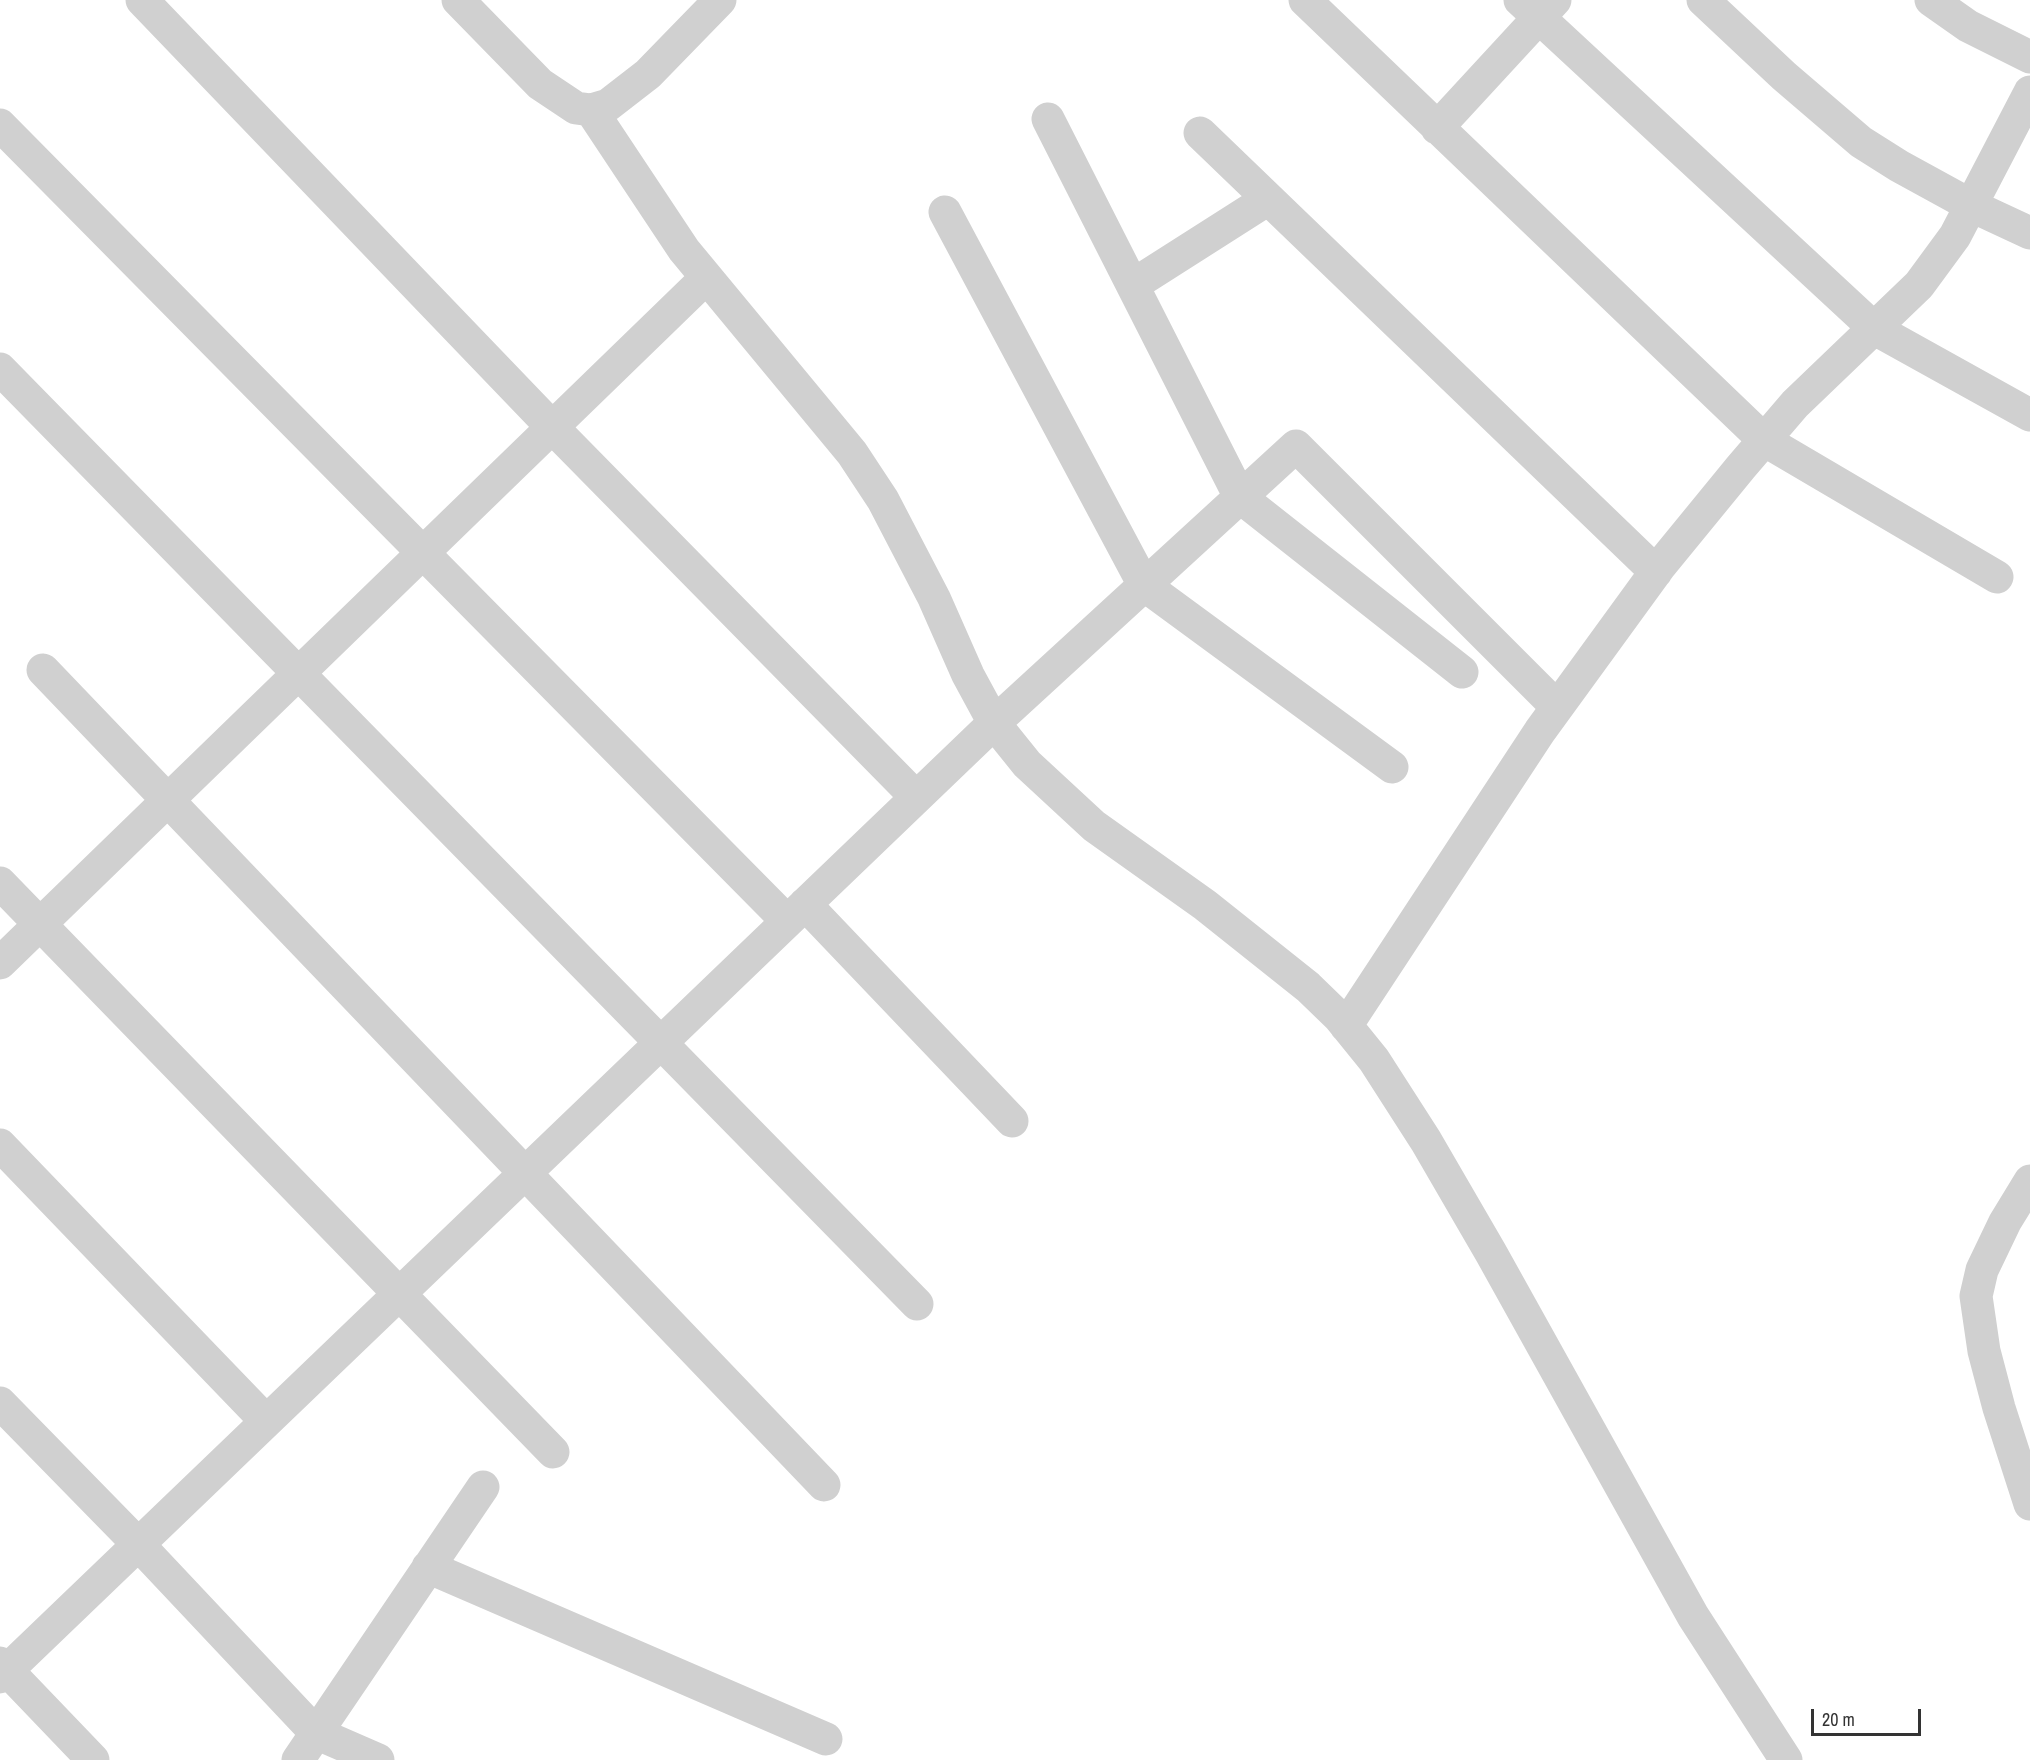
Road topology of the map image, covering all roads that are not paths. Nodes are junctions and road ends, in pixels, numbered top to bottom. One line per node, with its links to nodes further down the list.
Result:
1 (142, 0): 24 (street)
2 (458, 0): 10 (street)
3 (720, 0): 10 (street)
4 (1305, 0): 13 (street)
5 (1703, 0): 16 (street)
6 (1931, 0): 8 (street)
7 (1538, 6): 13 (street); 21 (street)
8 (2030, 57)
9 (2030, 92): 16 (street)
10 (591, 110): 19 (street)
11 (1048, 119): 20 (street)
12 (0, 125): 27 (street)
13 (1437, 128): 25 (street)
14 (1200, 132): 15 (street)
15 (1268, 199): 20 (street); 28 (street)
16 (1972, 206): 18 (street); 21 (street)
17 (945, 212): 30 (street)
18 (2030, 234)
19 (706, 278): 24 (street); 35 (street)
20 (1133, 285): 26 (street)
21 (1875, 329): 23 (street); 25 (street)
22 (0, 369): 33 (street)
23 (2030, 415)
24 (553, 428): 27 (street); 37 (street)
25 (1764, 440): 28 (street); 29 (street)
26 (1240, 497): 30 (street); 32 (street); 34 (street)
27 (424, 552): 33 (street); 40 (street)
28 (1656, 572): 34 (street)
29 (1997, 577)
30 (1144, 585): 35 (street); 36 (street)
31 (43, 670): 38 (street)
32 (1462, 672)
33 (299, 674): 38 (street); 44 (street)
34 (1557, 707): 43 (street)
35 (994, 723): 37 (street); 43 (street)
36 (1392, 767)
37 (916, 796): 40 (street)
38 (168, 801): 41 (street); 47 (street)
39 (0, 883): 41 (street)
40 (796, 912): 44 (street); 45 (street)
41 (40, 924): 42 (street); 49 (street)
42 (0, 963)
43 (1346, 1026): 65 (street)
44 (661, 1043): 47 (street); 50 (street)
45 (1012, 1121)
46 (0, 1145): 52 (street)
47 (524, 1173): 49 (street); 54 (street)
48 (2030, 1181): 56 (street)
49 (399, 1294): 52 (street); 53 (street)
50 (917, 1304)
51 (0, 1403): 57 (street)
52 (267, 1420): 57 (street)
53 (553, 1452)
54 (824, 1485)
55 (483, 1487): 58 (street)
56 (2030, 1504)
57 (138, 1544): 59 (street); 60 (street)
58 (428, 1568): 60 (street); 61 (street)
59 (2, 1670): 62 (street)
60 (315, 1733): 63 (street); 64 (street)
61 (826, 1739)
62 (93, 1760)
63 (298, 1760)
64 (378, 1760)
65 (1786, 1760)

